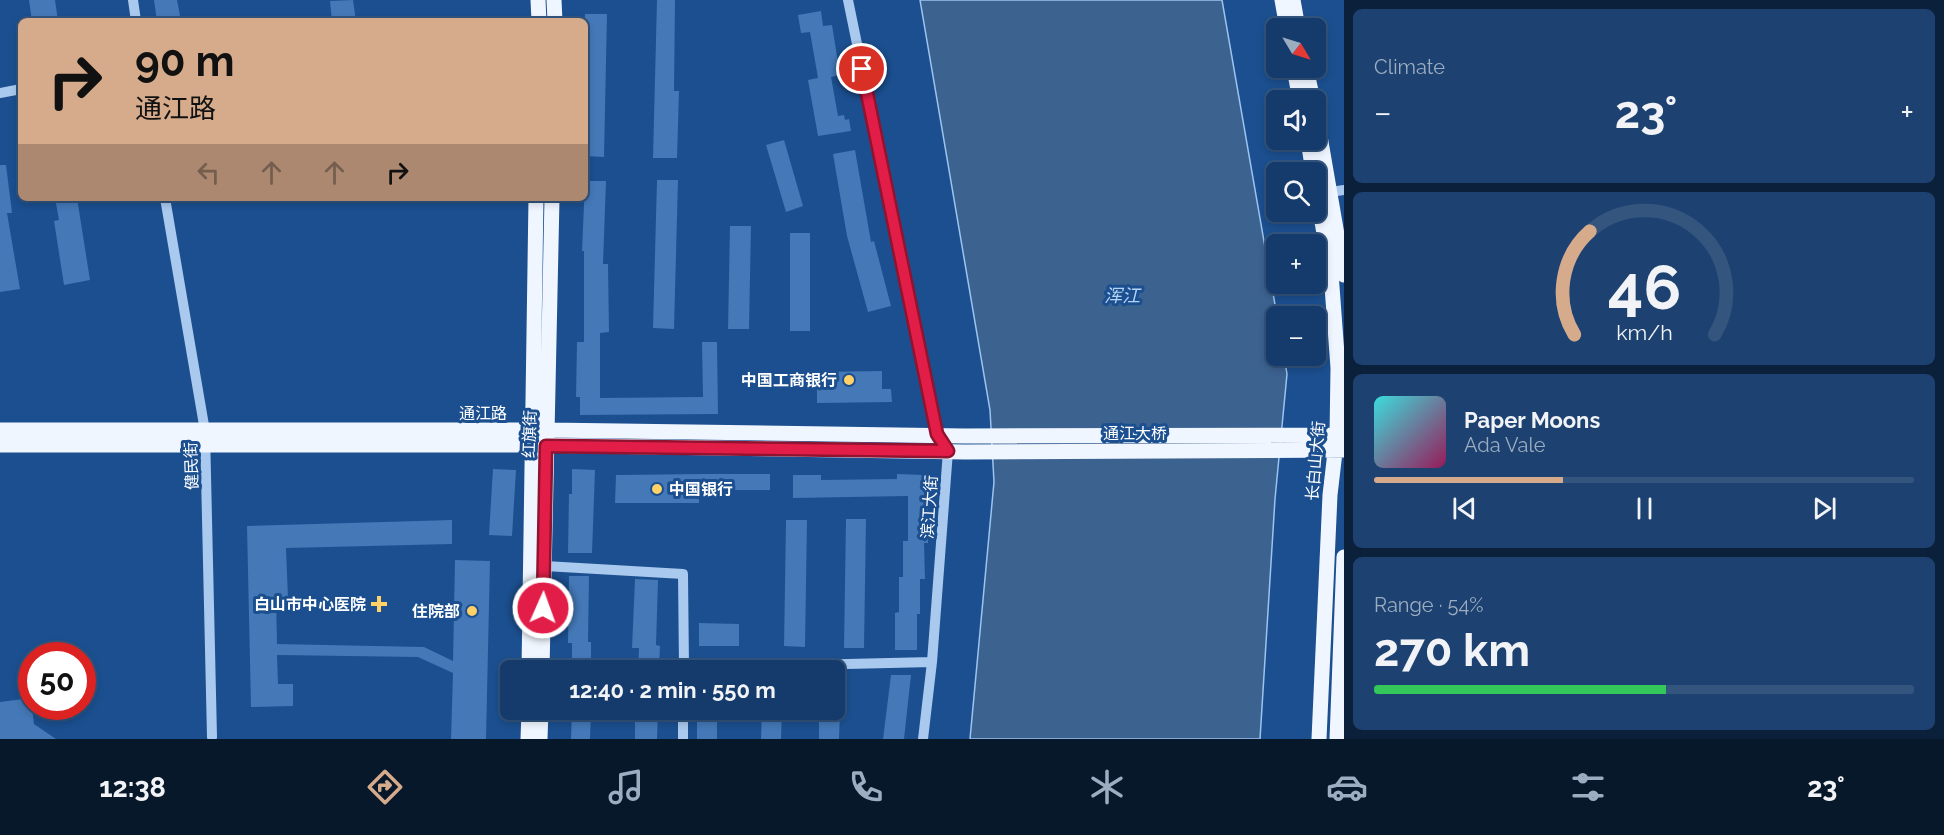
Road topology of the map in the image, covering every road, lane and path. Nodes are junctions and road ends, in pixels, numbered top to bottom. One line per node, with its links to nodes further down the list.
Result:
1 (133, 0): 7 (street)
2 (538, 0): 8 (main road)
3 (554, 0): 9 (main road)
4 (848, 0): 20 (street)
5 (1281, 0): 10 (main road)
6 (1293, 0): 11 (main road)
7 (136, 18)
8 (539, 18)
9 (555, 18)
10 (1285, 18)
11 (1296, 18)
12 (18, 90): 13 (street)
13 (0, 93)
14 (1326, 191): 18 (main road, 长白山大街); 24 (main road, 长白山大街)
15 (166, 201): 22 (street, 健民街)
16 (536, 201): 23 (main road)
17 (552, 201): 23 (main road, 红旗街)
18 (1344, 274)
19 (0, 430): 22 (main road, 通江路)
20 (937, 434): 21 (main road, 通江路); 23 (main road, 通江路); 27 (street)
21 (965, 436): 25 (main road, 通江大桥)
22 (205, 438): 23 (main road, 通江路); 26 (main road, 通江路); 39 (street, 健民街)
23 (540, 438): 27 (main road, 通江路); 30 (main road, 红旗街); 31 (main road)
24 (1340, 442): 25 (main road); 44 (main road, 长白山大街)
25 (1305, 443): 28 (main road, 通江大桥)
26 (0, 445)
27 (948, 451): 28 (main road, 通江路); 34 (street, 滨江大街)
28 (965, 452)
29 (1344, 557): 45 (main road)
30 (544, 566): 32 (main road, 红旗街); 33 (street)
31 (529, 660)
32 (542, 660)
33 (684, 660)
34 (932, 663): 35 (street); 43 (street, 滨江大街)
35 (845, 665)
36 (529, 720): 40 (main road)
37 (541, 720): 41 (main road)
38 (683, 720): 42 (street)
39 (212, 737)
40 (528, 739)
41 (540, 739)
42 (683, 739)
43 (923, 739)
44 (1319, 739)
45 (1337, 739)

